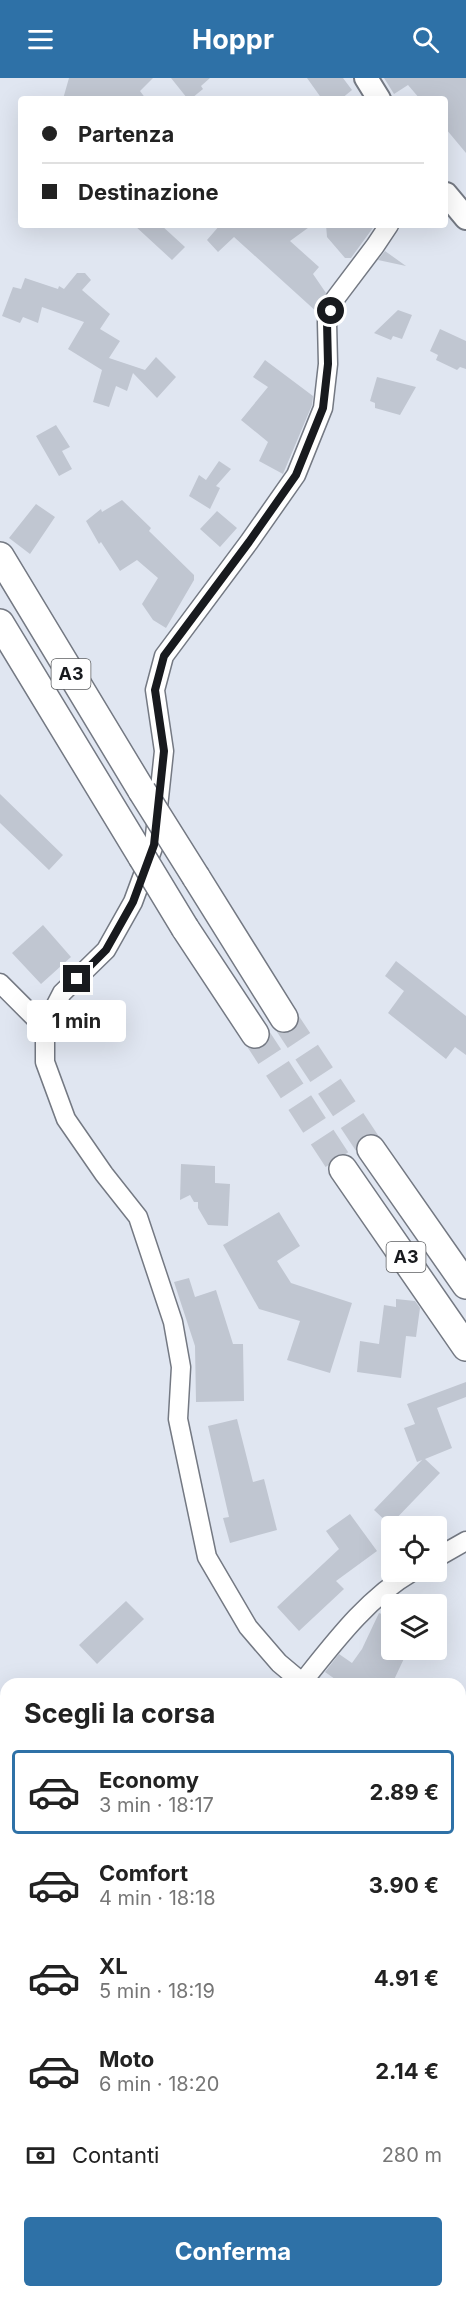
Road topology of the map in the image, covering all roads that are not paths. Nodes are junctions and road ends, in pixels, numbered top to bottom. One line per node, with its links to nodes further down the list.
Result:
1 (366, 78): 2 (main road)
2 (377, 96)
3 (448, 197): 4 (main road)
4 (466, 218)
5 (387, 228): 10 (street)
6 (0, 556): 9 (highway, A3, bridge)
7 (0, 622): 11 (highway, A3, bridge)
8 (0, 983): 10 (street)
9 (284, 1018)
10 (45, 1026): 19 (street)
11 (255, 1034)
12 (371, 1149): 14 (highway, A3)
13 (343, 1169): 15 (highway, A3)
14 (466, 1285)
15 (466, 1347)
16 (466, 1540): 17 (street)
17 (447, 1551)
18 (396, 1582): 20 (street)
19 (295, 1678)
20 (307, 1678)

